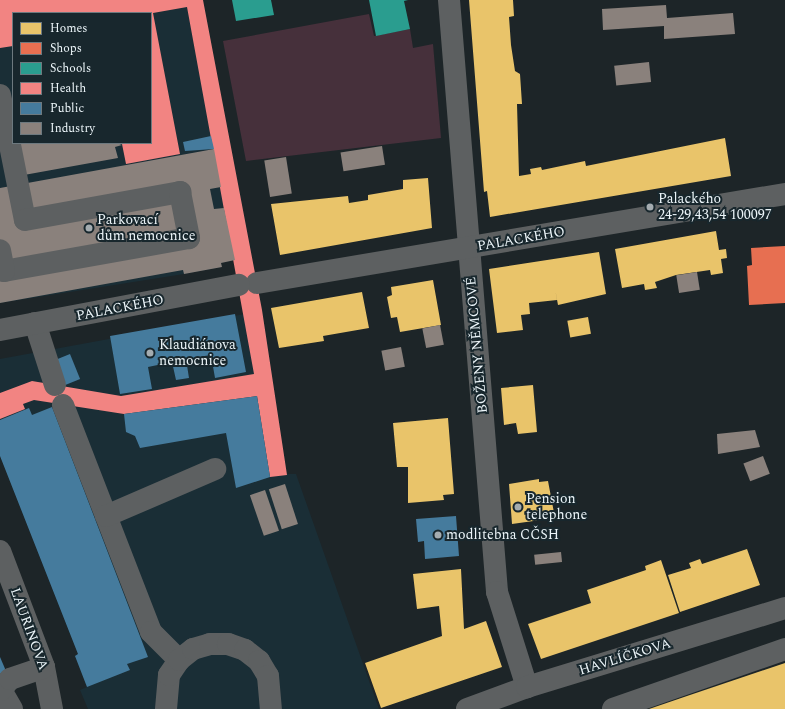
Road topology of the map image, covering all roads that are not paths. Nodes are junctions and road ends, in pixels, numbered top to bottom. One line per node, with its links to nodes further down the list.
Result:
1 (449, 0): 4 (street, BOŽENY NĚMCOVÉ)
2 (0, 95): 5 (street)
3 (785, 194): 4 (street, PALACKÉHO)
4 (469, 248): 6 (street, PALACKÉHO); 15 (street, BOŽENY NĚMCOVÉ)
5 (0, 250)
6 (35, 323): 7 (street, PALACKÉHO); 9 (street)
7 (0, 330)
8 (215, 469): 9 (street)
9 (106, 516): 13 (street)
10 (0, 551): 14 (street, LAURINOVA)
11 (785, 608): 15 (street, HAVLÍČKOVA)
12 (785, 649): 21 (street)
13 (179, 660): 18 (street); 19 (street)
14 (44, 668): 16 (street, LAURINOVA); 17 (street)
15 (527, 686): 20 (street, HAVLÍČKOVA)
16 (54, 708)
17 (12, 709)
18 (166, 709)
19 (271, 709)
20 (467, 709)
21 (613, 709)

